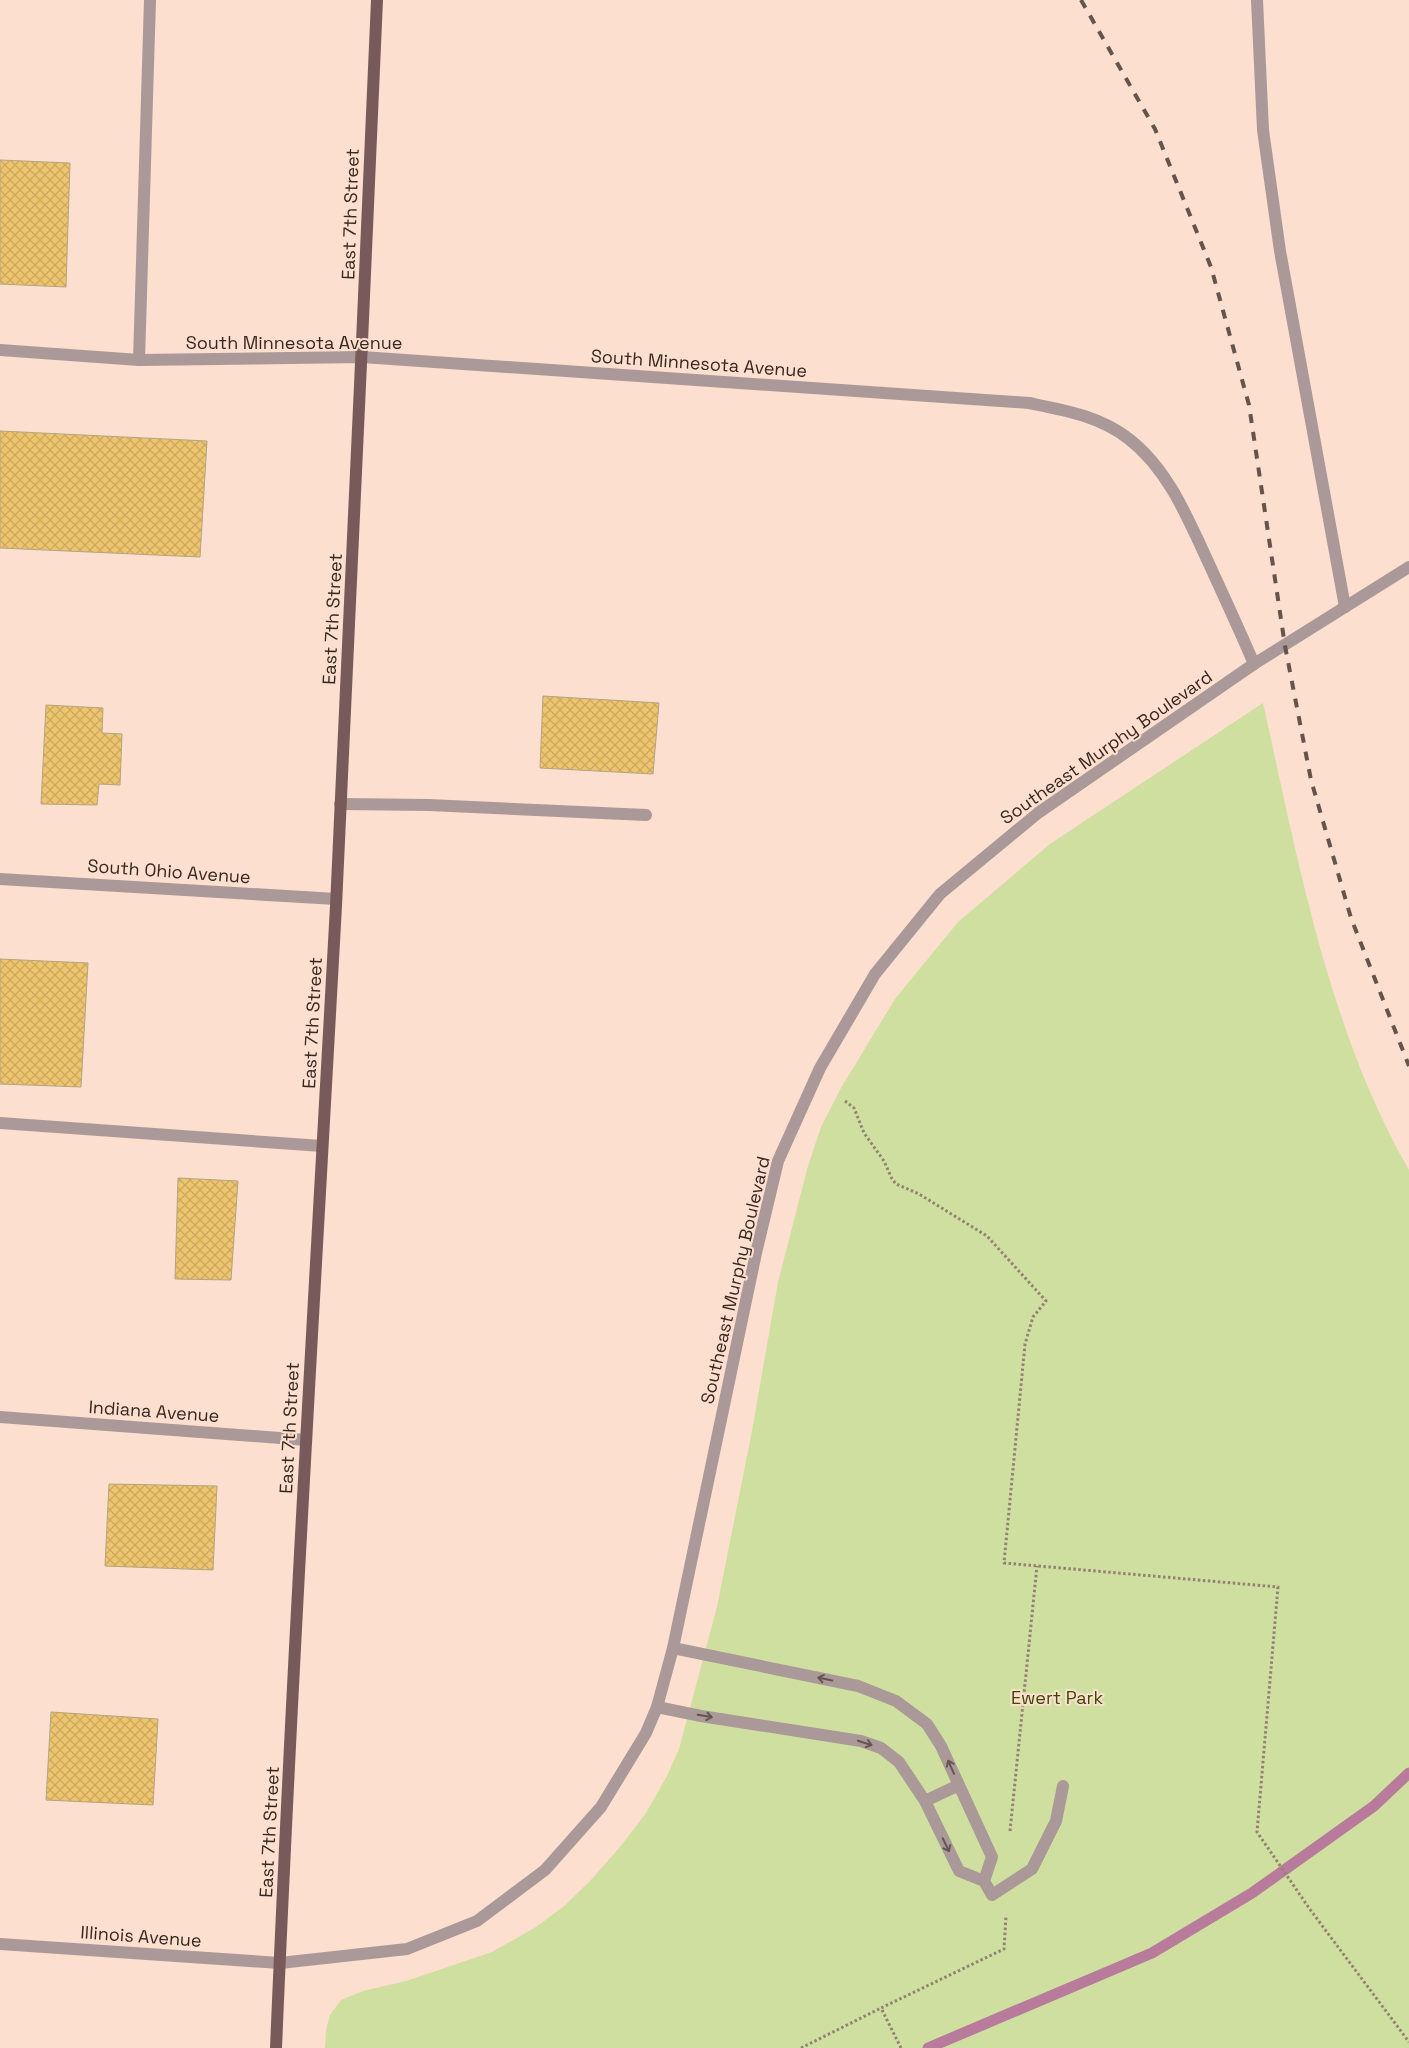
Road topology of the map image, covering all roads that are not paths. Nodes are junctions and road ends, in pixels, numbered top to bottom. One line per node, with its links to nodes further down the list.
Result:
1 (150, 0): 6 (street)
2 (377, 0): 5 (main road, East 7th Street)
3 (1257, 0): 9 (street)
4 (0, 350): 6 (street, South Minnesota Avenue)
5 (362, 357): 6 (street, South Minnesota Avenue); 10 (street, South Minnesota Avenue); 11 (main road, East 7th Street)
6 (139, 360)
7 (1409, 567): 8 (street, Southeast Murphy Boulevard)
8 (1403, 576): 9 (street, Southeast Murphy Boulevard)
9 (1346, 607): 10 (street, Southeast Murphy Boulevard)
10 (1254, 664): 19 (street, Southeast Murphy Boulevard)
11 (340, 804): 12 (street); 14 (main road, East 7th Street)
12 (646, 815)
13 (0, 878): 14 (street, South Ohio Avenue)
14 (336, 899): 16 (main road, East 7th Street)
15 (0, 1123): 16 (street)
16 (322, 1146): 18 (main road, East 7th Street)
17 (0, 1417): 18 (street, Indiana Avenue)
18 (306, 1440): 26 (main road, East 7th Street)
19 (673, 1648): 20 (street, Southeast Murphy Boulevard); 21 (street, one-way to 19)
20 (658, 1707): 23 (street, one-way to 23); 26 (street, Southeast Murphy Boulevard)
21 (959, 1785): 23 (street); 24 (street)
22 (1063, 1786): 24 (street)
23 (925, 1801): 24 (street, one-way to 24)
24 (984, 1880)
25 (0, 1944): 26 (street, Illinois Avenue)
26 (280, 1963): 27 (main road, East 7th Street)
27 (276, 2048)

